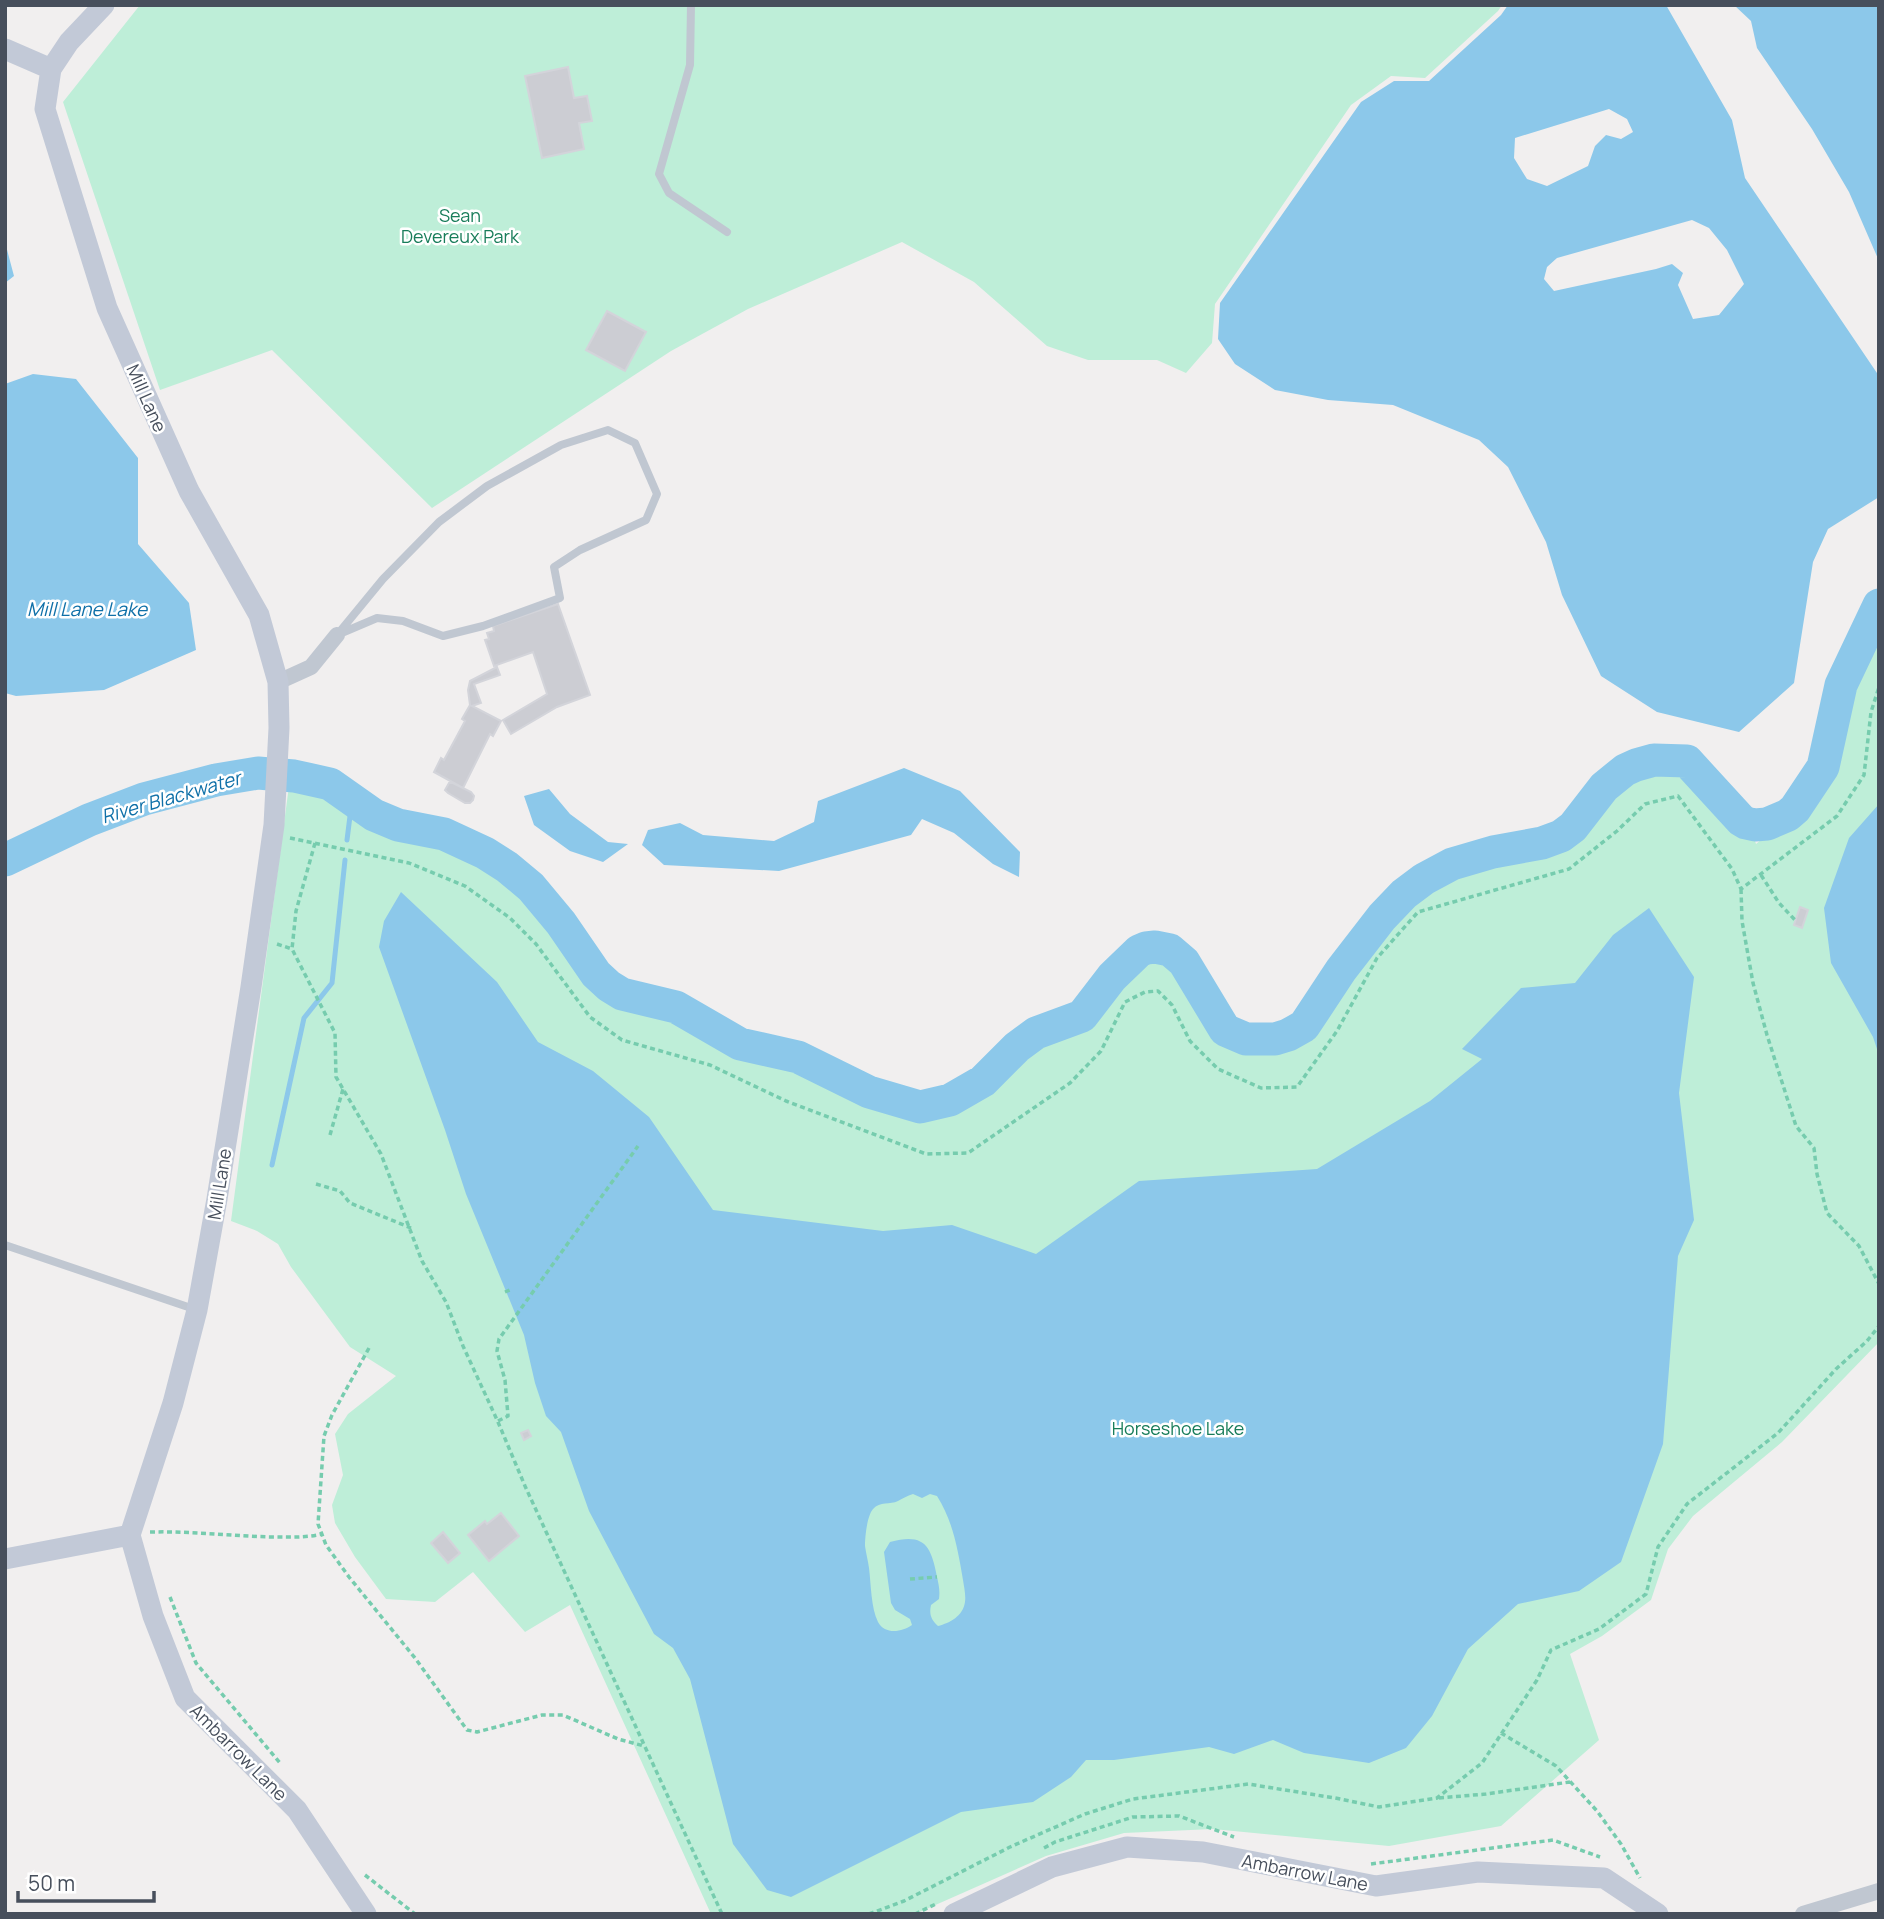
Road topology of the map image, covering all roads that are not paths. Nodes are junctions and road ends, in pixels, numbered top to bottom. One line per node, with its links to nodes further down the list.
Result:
1 (104, 5): 4 (street)
2 (691, 5): 5 (lane)
3 (5, 49): 4 (street)
4 (51, 69): 7 (street, Mill Lane)
5 (727, 232)
6 (337, 635): 6 (lane); 7 (street)
7 (278, 682): 9 (street, Mill Lane)
8 (5, 1245): 9 (lane)
9 (197, 1310): 10 (street, Mill Lane)
10 (130, 1534): 11 (street); 14 (street, Ambarrow Lane)
11 (5, 1559)
12 (1879, 1891): 16 (street)
13 (1655, 1911): 15 (street, Ambarrow Lane)
14 (366, 1914)
15 (954, 1914)
16 (1803, 1914)

